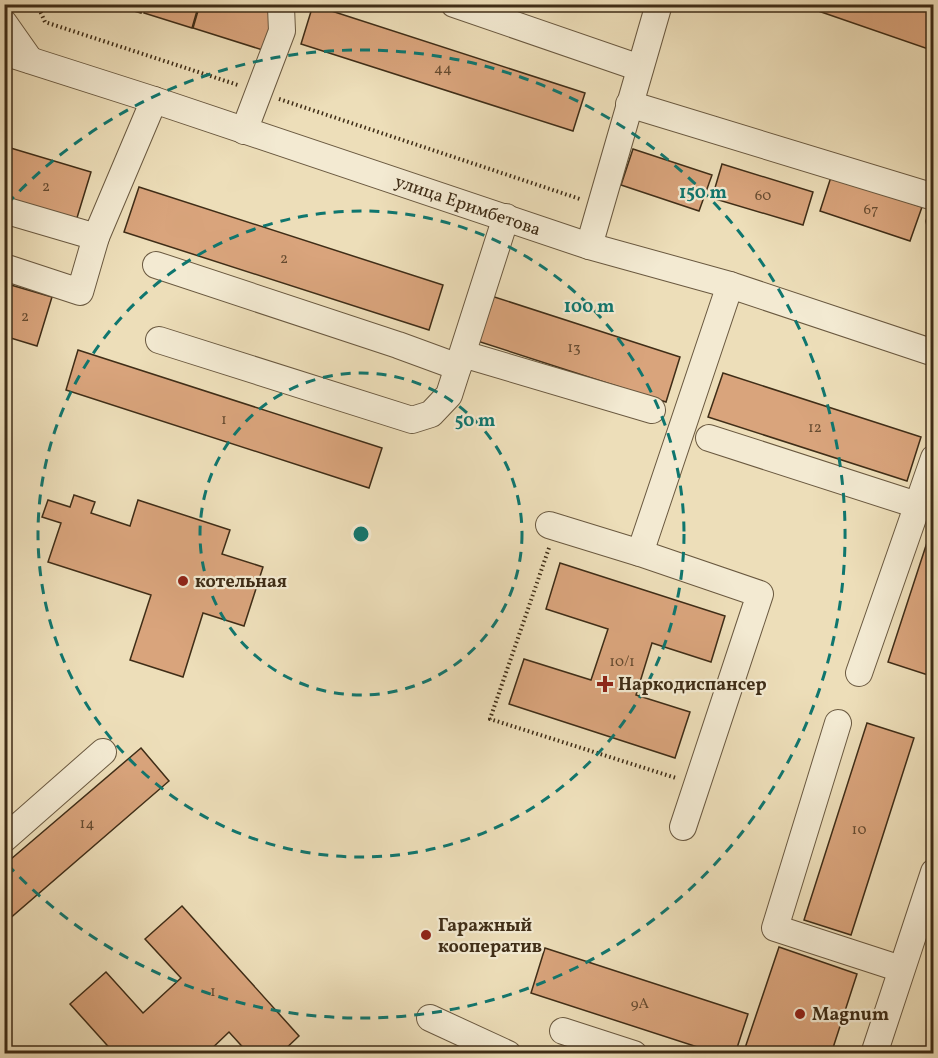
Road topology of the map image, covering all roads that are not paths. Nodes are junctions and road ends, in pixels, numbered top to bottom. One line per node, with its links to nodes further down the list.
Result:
1 (280, 4): 10 (street)
2 (454, 4): 7 (street)
3 (659, 4): 7 (street)
4 (4, 23): 6 (street)
5 (4, 52): 6 (street, улица Еримбетова)
6 (30, 60): 8 (street, улица Еримбетова)
7 (640, 68): 9 (street)
8 (154, 100): 10 (street, улица Еримбетова); 14 (street)
9 (629, 104): 11 (street); 15 (street)
10 (244, 131): 13 (street, улица Еримбетова)
11 (933, 197)
12 (4, 210): 14 (street)
13 (507, 217): 15 (street, улица Еримбетова); 21 (street)
14 (96, 237): 17 (street)
15 (589, 246): 18 (street, улица Еримбетова)
16 (156, 265): 21 (street)
17 (4, 267)
18 (730, 285): 20 (street, улица Еримбетова); 27 (street)
19 (159, 340): 21 (street)
20 (933, 353)
21 (460, 360): 22 (street)
22 (652, 410)
23 (709, 438): 25 (street)
24 (933, 458): 25 (street)
25 (917, 505): 28 (street)
26 (552, 526): 27 (street)
27 (640, 553): 31 (street)
28 (859, 673)
29 (838, 723): 34 (street)
30 (103, 752): 32 (street)
31 (683, 827)
32 (4, 839)
33 (933, 872): 34 (street)
34 (901, 969): 39 (street)
35 (430, 1018): 37 (street)
36 (563, 1031): 38 (street)
37 (508, 1053)
38 (634, 1053)
39 (874, 1053)

